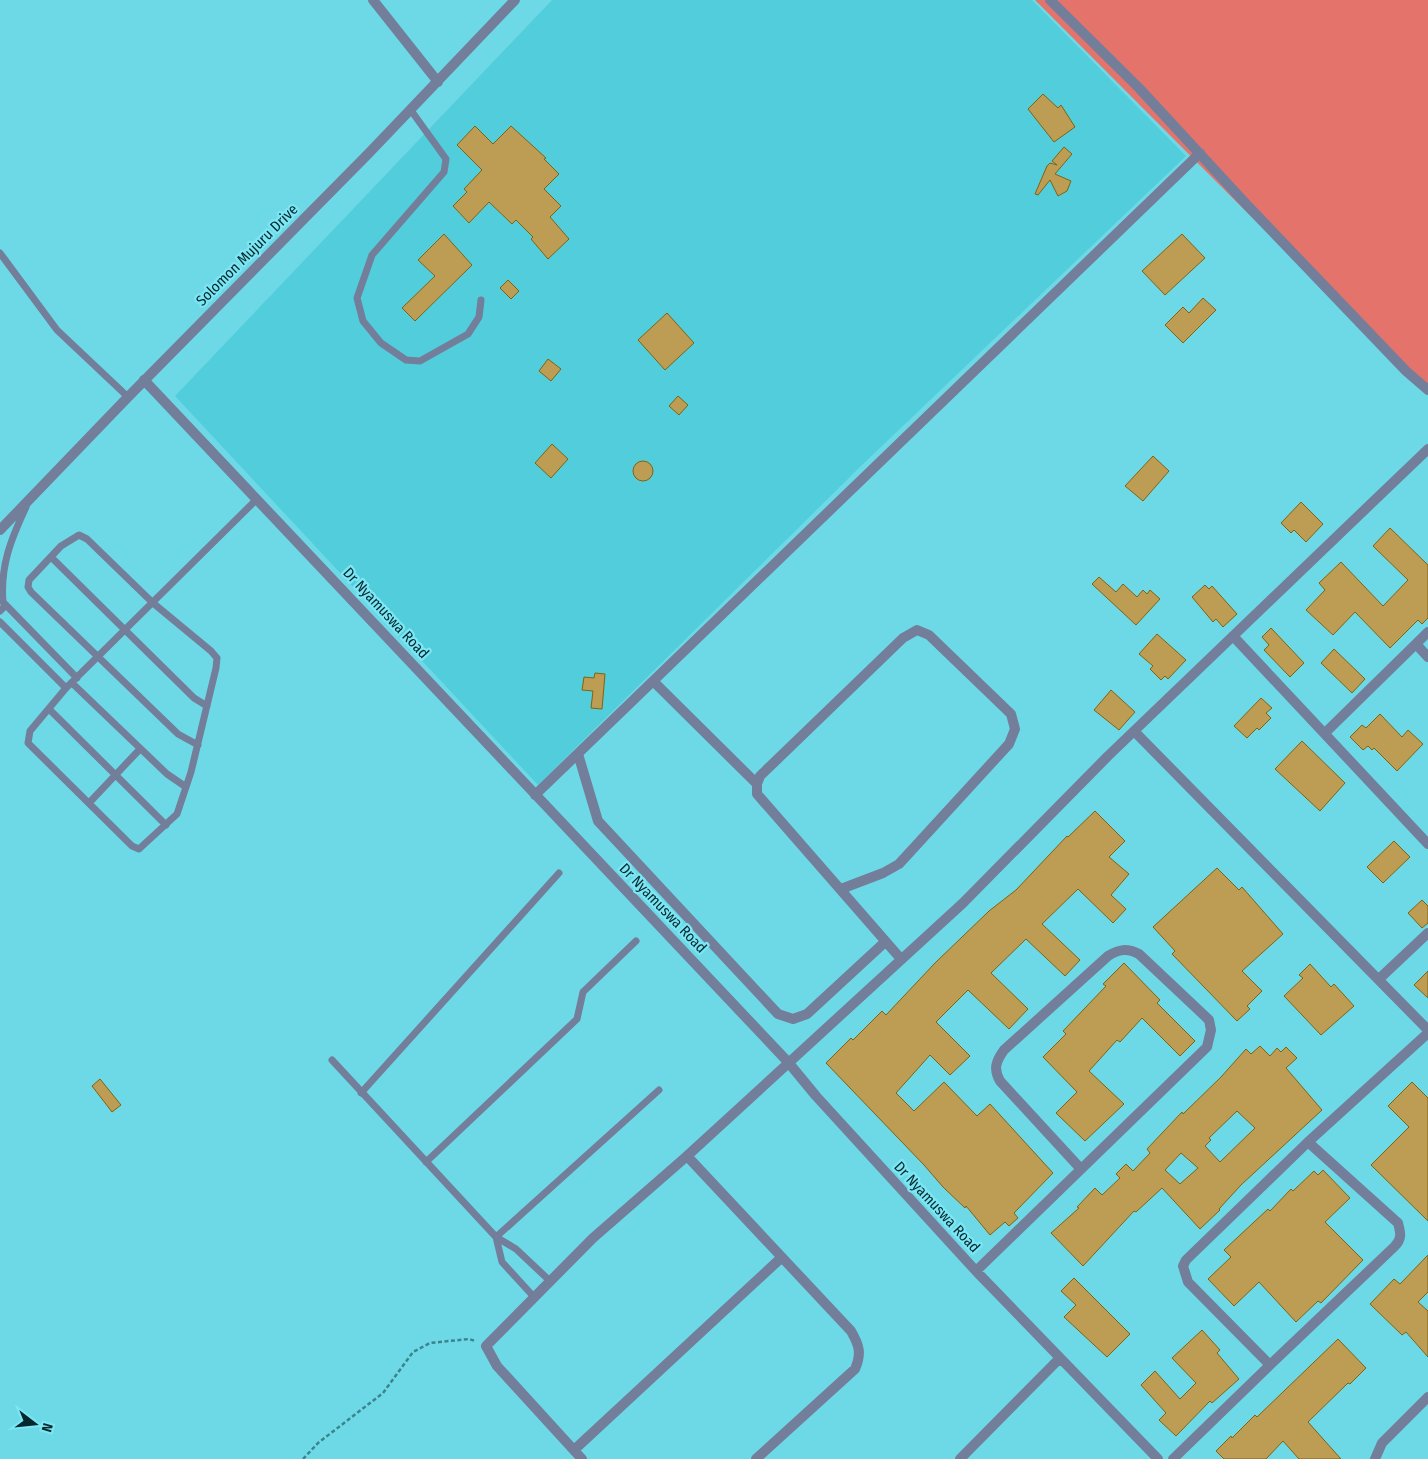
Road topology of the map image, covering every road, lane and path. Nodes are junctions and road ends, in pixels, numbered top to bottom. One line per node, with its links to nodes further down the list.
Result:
1 (373, 0): 4 (street)
2 (515, 0): 4 (street, Solomon Mujuru Drive)
3 (1050, 0): 6 (street)
4 (438, 82): 5 (street, Solomon Mujuru Drive)
5 (410, 109): 8 (lane); 9 (street, Solomon Mujuru Drive)
6 (1200, 152): 10 (street); 28 (street)
7 (0, 253): 11 (lane)
8 (481, 300)
9 (144, 380): 11 (street, Solomon Mujuru Drive); 13 (street, Dr Nyamuswa Road)
10 (1428, 390)
11 (128, 397): 14 (street, Solomon Mujuru Drive)
12 (1428, 449): 23 (street)
13 (257, 498): 18 (lane); 40 (street, Dr Nyamuswa Road)
14 (28, 502): 15 (street, Solomon Mujuru Drive); 17 (lane)
15 (0, 530)
16 (51, 557): 18 (lane); 21 (lane); 25 (lane)
17 (3, 602): 19 (lane); 27 (lane)
18 (153, 603): 21 (lane); 30 (lane)
19 (0, 611)
20 (0, 622): 29 (lane)
21 (126, 630): 25 (lane); 30 (lane)
22 (1428, 632): 24 (street)
23 (1233, 636): 32 (street); 33 (street)
24 (1416, 644): 26 (street); 33 (street)
25 (99, 657): 27 (lane); 34 (lane)
26 (1428, 657)
27 (75, 680): 29 (lane); 35 (lane)
28 (653, 681): 36 (street); 38 (street)
29 (66, 688): 31 (lane)
30 (207, 706): 34 (lane)
31 (48, 709): 37 (lane); 41 (lane)
32 (1134, 731): 49 (street); 50 (street)
33 (1325, 733): 43 (street)
34 (198, 745): 39 (lane)
35 (140, 749): 37 (lane); 39 (lane)
36 (578, 754): 40 (street); 48 (street)
37 (115, 774): 41 (lane); 42 (lane)
38 (757, 784): 45 (street); 45 (street)
39 (186, 787): 42 (lane)
40 (535, 795): 53 (street, Dr Nyamuswa Road)
41 (89, 803): 42 (lane)
42 (166, 825)
43 (1428, 844)
44 (559, 873): 55 (lane)
45 (840, 889): 48 (street)
46 (1428, 933): 50 (street)
47 (636, 941): 58 (lane)
48 (885, 942): 49 (street)
49 (901, 960): 53 (street)
50 (1379, 979): 51 (street)
51 (1428, 1031): 56 (street)
52 (332, 1060): 55 (lane)
53 (788, 1062): 57 (street); 62 (street, Dr Nyamuswa Road)
54 (659, 1090): 60 (lane)
55 (362, 1093): 58 (lane)
56 (1308, 1142): 67 (street); 67 (street)
57 (687, 1156): 61 (street); 63 (street)
58 (426, 1162): 60 (lane)
59 (1080, 1168): 59 (street); 62 (street)
60 (496, 1237): 63 (lane); 64 (lane)
61 (781, 1258): 69 (street); 73 (street)
62 (976, 1271): 66 (street, Dr Nyamuswa Road)
63 (550, 1282): 64 (street)
64 (534, 1297): 65 (street)
65 (486, 1346): 69 (street); 71 (path)
66 (1059, 1359): 70 (street); 74 (street, Dr Nyamuswa Road)
67 (1270, 1365): 75 (street)
68 (1428, 1397): 76 (street)
69 (574, 1450): 72 (street)
70 (964, 1458)
71 (303, 1459)
72 (582, 1459)
73 (756, 1459)
74 (1158, 1459)
75 (1173, 1459)
76 (1375, 1459)

